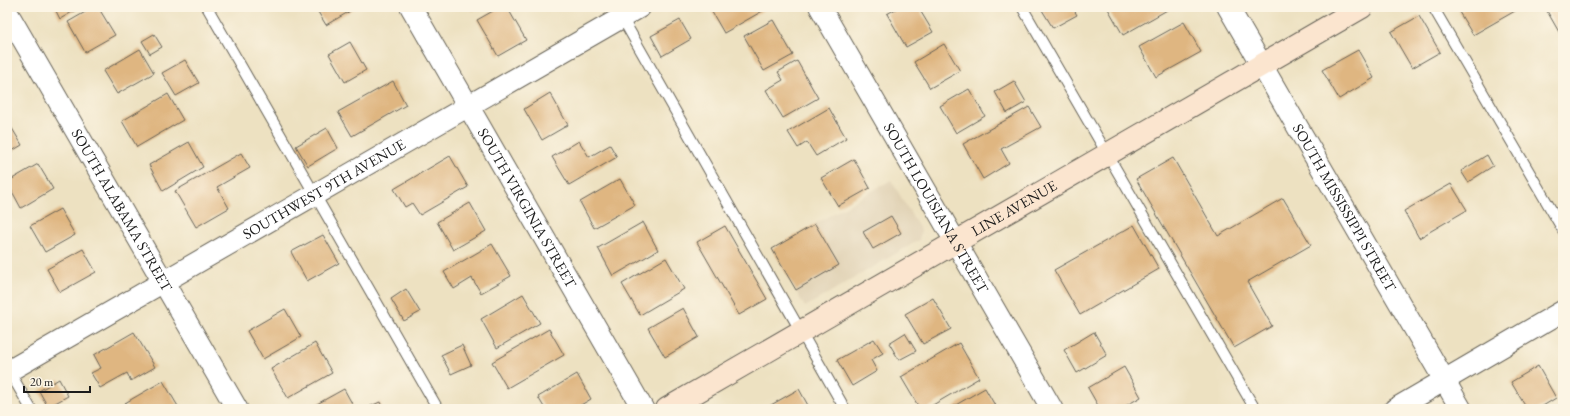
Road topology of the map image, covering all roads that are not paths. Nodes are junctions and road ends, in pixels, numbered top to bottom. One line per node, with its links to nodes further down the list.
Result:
1 (207, 7): 14 (lane)
2 (411, 7): 12 (street, SOUTH VIRGINIA STREET)
3 (640, 7): 10 (street, SOUTHWEST 9TH AVENUE)
4 (820, 7): 16 (street, SOUTH LOUISIANA STREET)
5 (1022, 7): 13 (lane)
6 (1228, 7): 11 (street, SOUTH MISSISSIPPI STREET)
7 (1362, 7): 11 (main road, LINE AVENUE)
8 (1433, 7): 15 (lane)
9 (7, 12): 17 (street, SOUTH ALABAMA STREET)
10 (619, 12): 12 (street, SOUTHWEST 9TH AVENUE); 19 (lane)
11 (1261, 65): 13 (main road, LINE AVENUE); 21 (street, SOUTH MISSISSIPPI STREET)
12 (469, 106): 14 (street, SOUTHWEST 9TH AVENUE); 25 (street, SOUTH VIRGINIA STREET)
13 (1107, 154): 16 (main road, LINE AVENUE); 29 (lane)
14 (315, 195): 17 (street, SOUTHWEST 9TH AVENUE); 24 (lane)
15 (1563, 230)
16 (956, 242): 19 (main road, LINE AVENUE); 28 (street, SOUTH LOUISIANA STREET)
17 (164, 282): 20 (street, SOUTHWEST 9TH AVENUE); 23 (street, SOUTH ALABAMA STREET)
18 (1563, 311): 21 (street)
19 (800, 332): 26 (main road, LINE AVENUE); 27 (lane)
20 (8, 370): 22 (lane)
21 (1444, 380): 30 (street); 31 (street, SOUTH MISSISSIPPI STREET)
22 (30, 409)
23 (237, 409)
24 (438, 409)
25 (643, 409)
26 (667, 409)
27 (845, 409)
28 (1052, 409)
29 (1255, 409)
30 (1395, 409)
31 (1461, 409)

